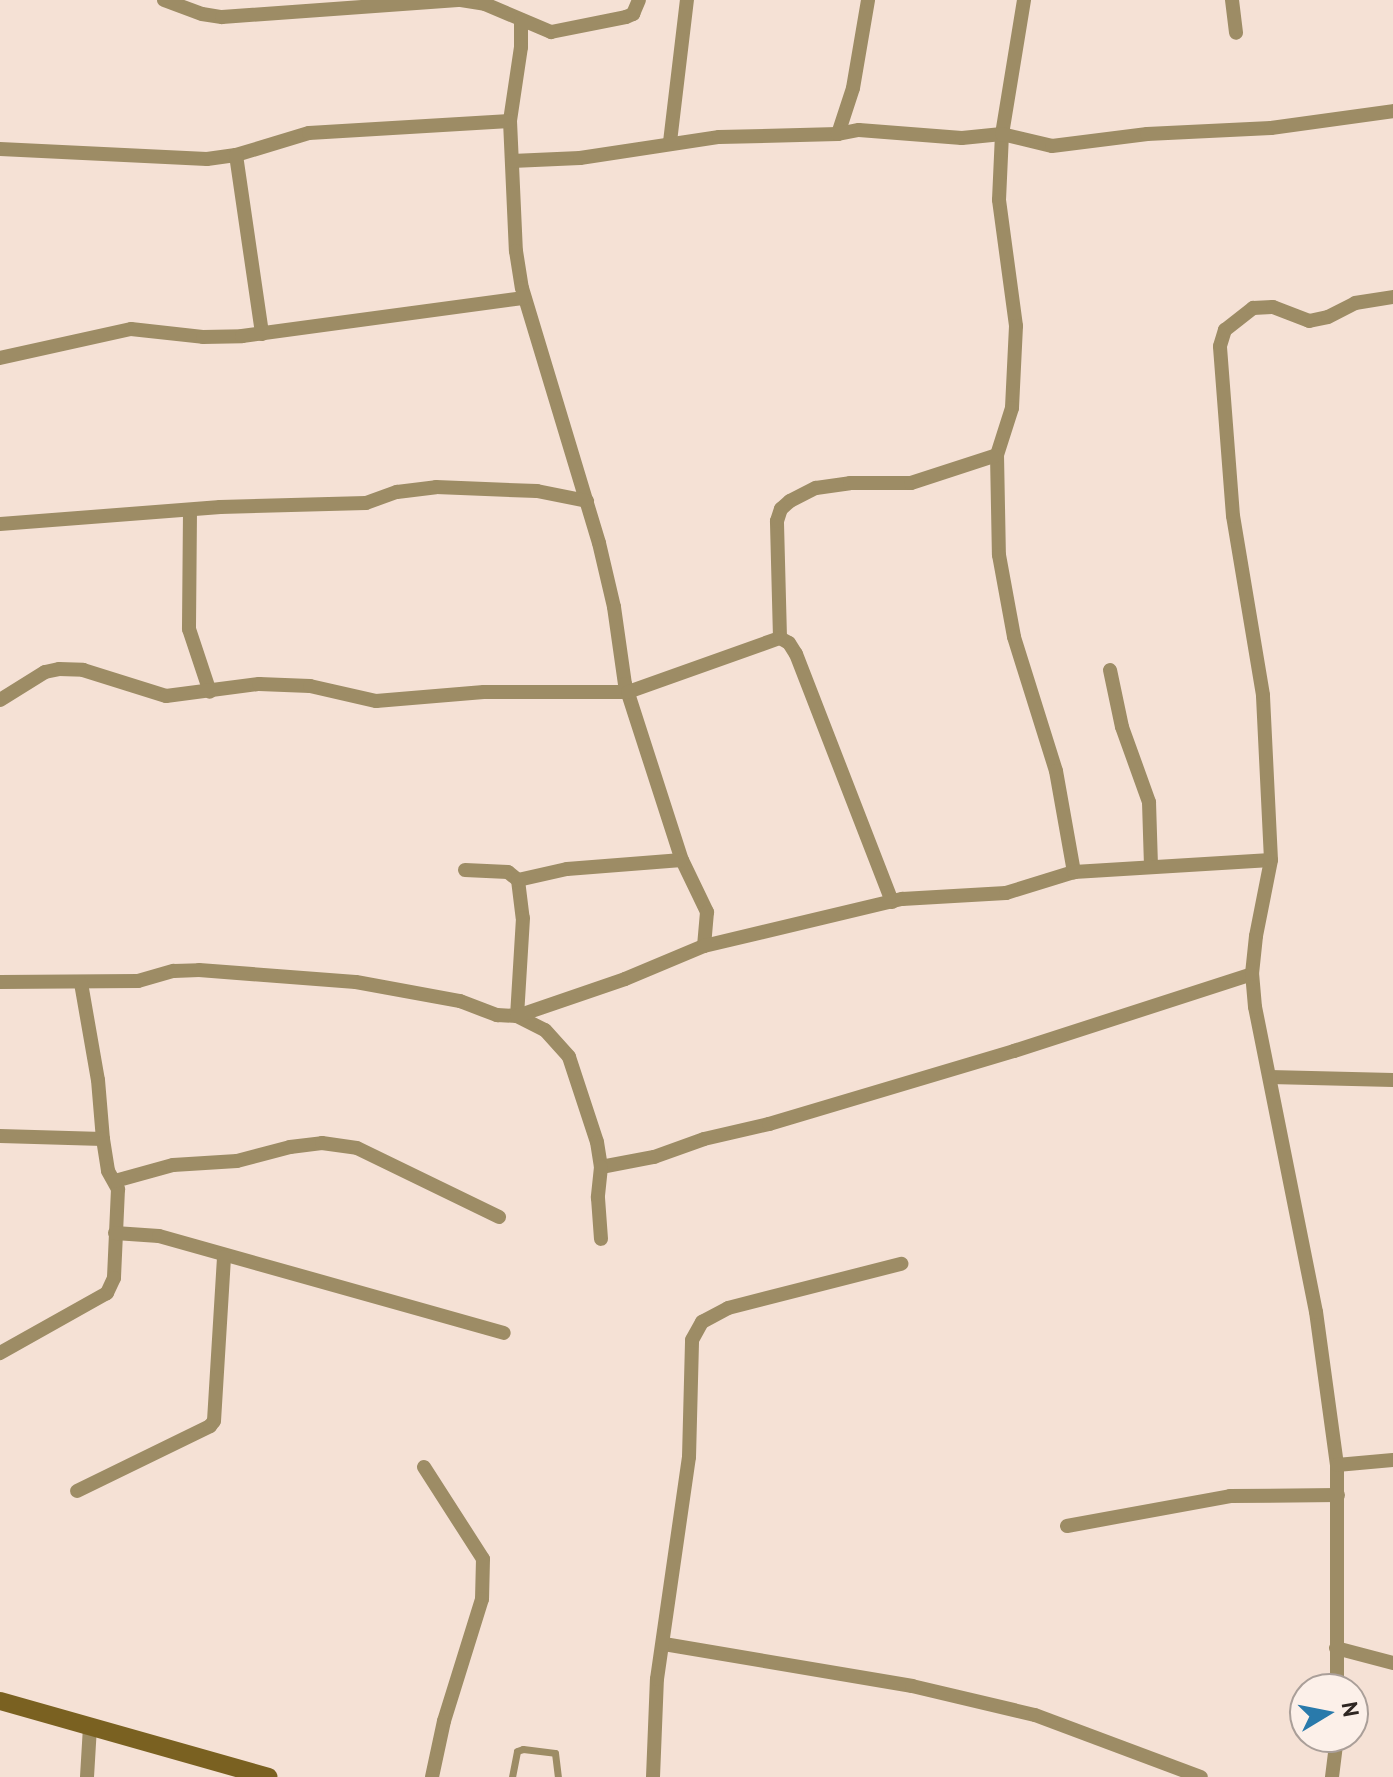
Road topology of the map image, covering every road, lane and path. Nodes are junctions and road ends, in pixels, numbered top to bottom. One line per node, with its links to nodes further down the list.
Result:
1 (164, 0): 7 (street)
2 (639, 0): 7 (street)
3 (687, 0): 13 (street)
4 (868, 0): 11 (street)
5 (1024, 0): 12 (street)
6 (1232, 0): 8 (street)
7 (521, 20): 10 (street)
8 (1236, 33)
9 (1393, 111): 12 (street)
10 (510, 121): 15 (street); 16 (street)
11 (838, 134): 12 (street); 13 (street)
12 (1002, 134): 21 (street)
13 (670, 142): 16 (street)
14 (0, 149): 15 (street)
15 (236, 155): 19 (street)
16 (512, 161): 18 (street)
17 (1393, 297): 31 (street)
18 (524, 298): 19 (street); 22 (street)
19 (262, 334): 20 (street)
20 (0, 358)
21 (997, 455): 25 (street); 34 (street)
22 (587, 501): 23 (street); 28 (street)
23 (190, 511): 24 (street); 27 (street)
24 (0, 524)
25 (780, 638): 28 (street); 36 (street)
26 (1110, 670): 32 (street)
27 (210, 692): 28 (street); 29 (street)
28 (628, 692): 30 (street)
29 (0, 700)
30 (682, 860): 35 (street); 37 (street)
31 (1271, 860): 32 (street); 38 (street)
32 (1151, 866): 34 (street)
33 (465, 870): 35 (street)
34 (1074, 872): 36 (street)
35 (518, 880): 41 (street)
36 (892, 902): 37 (street)
37 (704, 946): 41 (street)
38 (1252, 974): 42 (street); 46 (street)
39 (0, 982): 40 (street)
40 (81, 983): 41 (street); 45 (street)
41 (517, 1016): 46 (street)
42 (1270, 1077): 43 (street); 56 (street)
43 (1393, 1080)
44 (0, 1136): 45 (street)
45 (103, 1139): 47 (street)
46 (601, 1167): 50 (street)
47 (115, 1181): 48 (street); 49 (street)
48 (499, 1217)
49 (115, 1233): 51 (street); 54 (street)
50 (601, 1239)
51 (224, 1257): 53 (street); 58 (street)
52 (901, 1264): 61 (street)
53 (504, 1333)
54 (0, 1353)
55 (1393, 1460): 56 (street)
56 (1337, 1465): 59 (street)
57 (424, 1467): 70 (street)
58 (77, 1491)
59 (1338, 1495): 60 (street); 62 (street)
60 (1067, 1526)
61 (664, 1644): 73 (street); 74 (street)
62 (1336, 1648): 63 (street); 64 (street)
63 (1393, 1663)
64 (1337, 1673)
65 (0, 1701): 66 (street)
66 (90, 1726): 68 (street); 69 (street)
67 (1335, 1753): 75 (street)
68 (87, 1777)
69 (268, 1777)
70 (432, 1777)
71 (512, 1777): 72 (lane)
72 (558, 1777)
73 (653, 1777)
74 (1201, 1777)
75 (1332, 1777)

